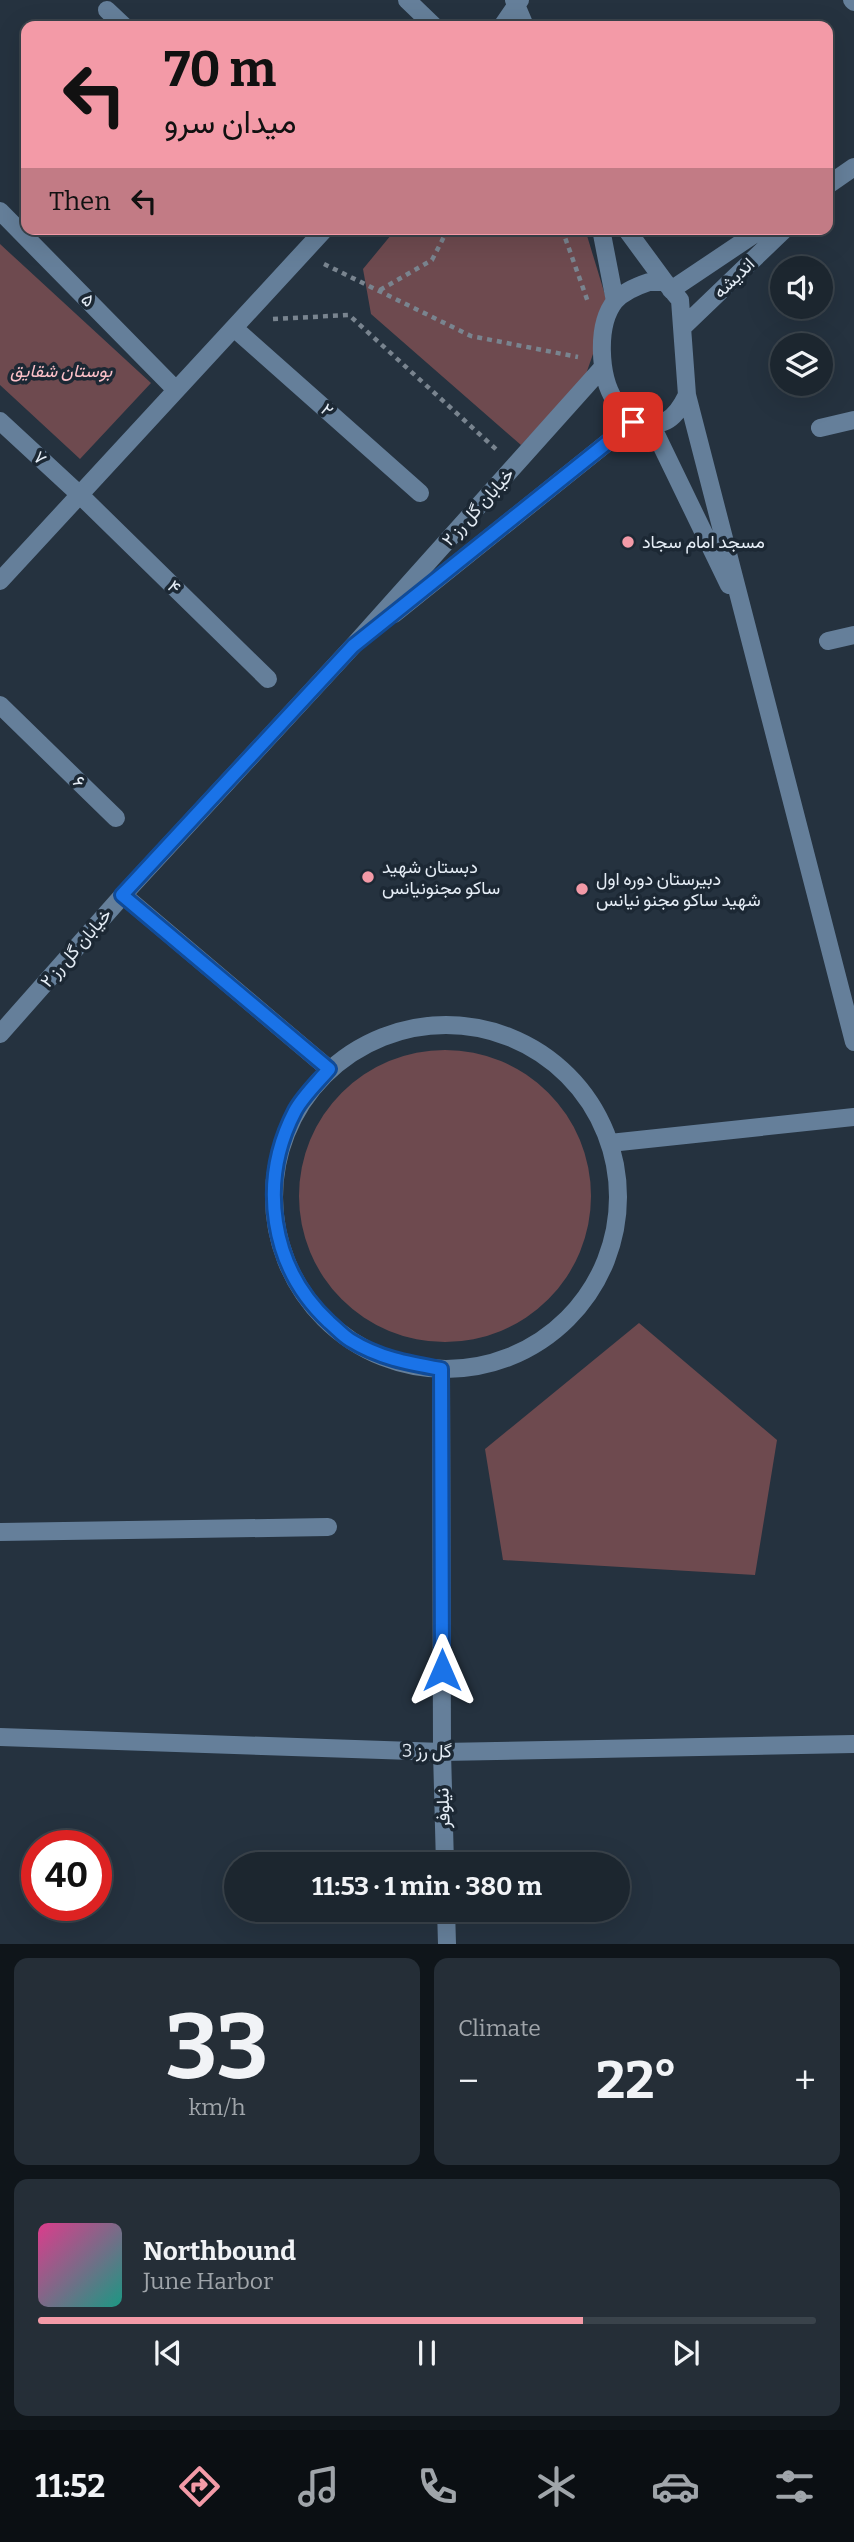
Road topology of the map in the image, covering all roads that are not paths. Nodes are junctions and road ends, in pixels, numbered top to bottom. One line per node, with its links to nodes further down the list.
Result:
1 (407, 0): 5 (street)
2 (517, 2): 6 (street); 7 (street)
3 (107, 10): 4 (street)
4 (119, 21)
5 (429, 21)
6 (505, 21)
7 (523, 21)
8 (0, 211): 9 (street, ۵)
9 (21, 232)
10 (24, 235): 21 (street, ۵)
11 (320, 235): 19 (street)
12 (602, 235): 17 (street)
13 (630, 235): 16 (street)
14 (752, 235): 16 (street, اندیشه)
15 (779, 235): 18 (street, اندیشه)
16 (668, 286): 17 (street); 18 (street)
17 (615, 301): 20 (street)
18 (683, 327): 22 (street)
19 (234, 328): 21 (street); 28 (street, ۲)
20 (603, 367): 25 (street); 34 (street, خیابان گل رز ۲)
21 (176, 390): 29 (street)
22 (687, 395): 26 (street); 31 (street)
23 (854, 420): 27 (street)
24 (0, 421): 29 (street, ۷)
25 (633, 422): 26 (street); 34 (street, خیابان گل رز ۲)
26 (652, 426): 31 (street)
27 (820, 428)
28 (420, 493)
29 (80, 495): 30 (street); 35 (street, ۴)
30 (0, 581)
31 (747, 622): 40 (street)
32 (854, 635): 33 (street)
33 (828, 641)
34 (353, 646): 38 (street, خیابان گل رز ۲)
35 (268, 679)
36 (0, 705): 37 (street, ۶)
37 (116, 818)
38 (122, 895): 39 (street, خیابان گل رز ۲); 41 (street)
39 (0, 1034)
40 (854, 1042)
41 (329, 1069): 43 (street); 44 (street)
42 (854, 1117): 43 (street)
43 (610, 1143): 44 (street)
44 (441, 1369): 49 (street, نیلوفر)
45 (328, 1527): 46 (street)
46 (0, 1532)
47 (0, 1737): 49 (street, گل رز 3)
48 (854, 1744): 49 (street, گل رز 3)
49 (442, 1752): 50 (street, نیلوفر)
50 (445, 1852)
51 (446, 1922): 52 (street)
52 (447, 1944)

